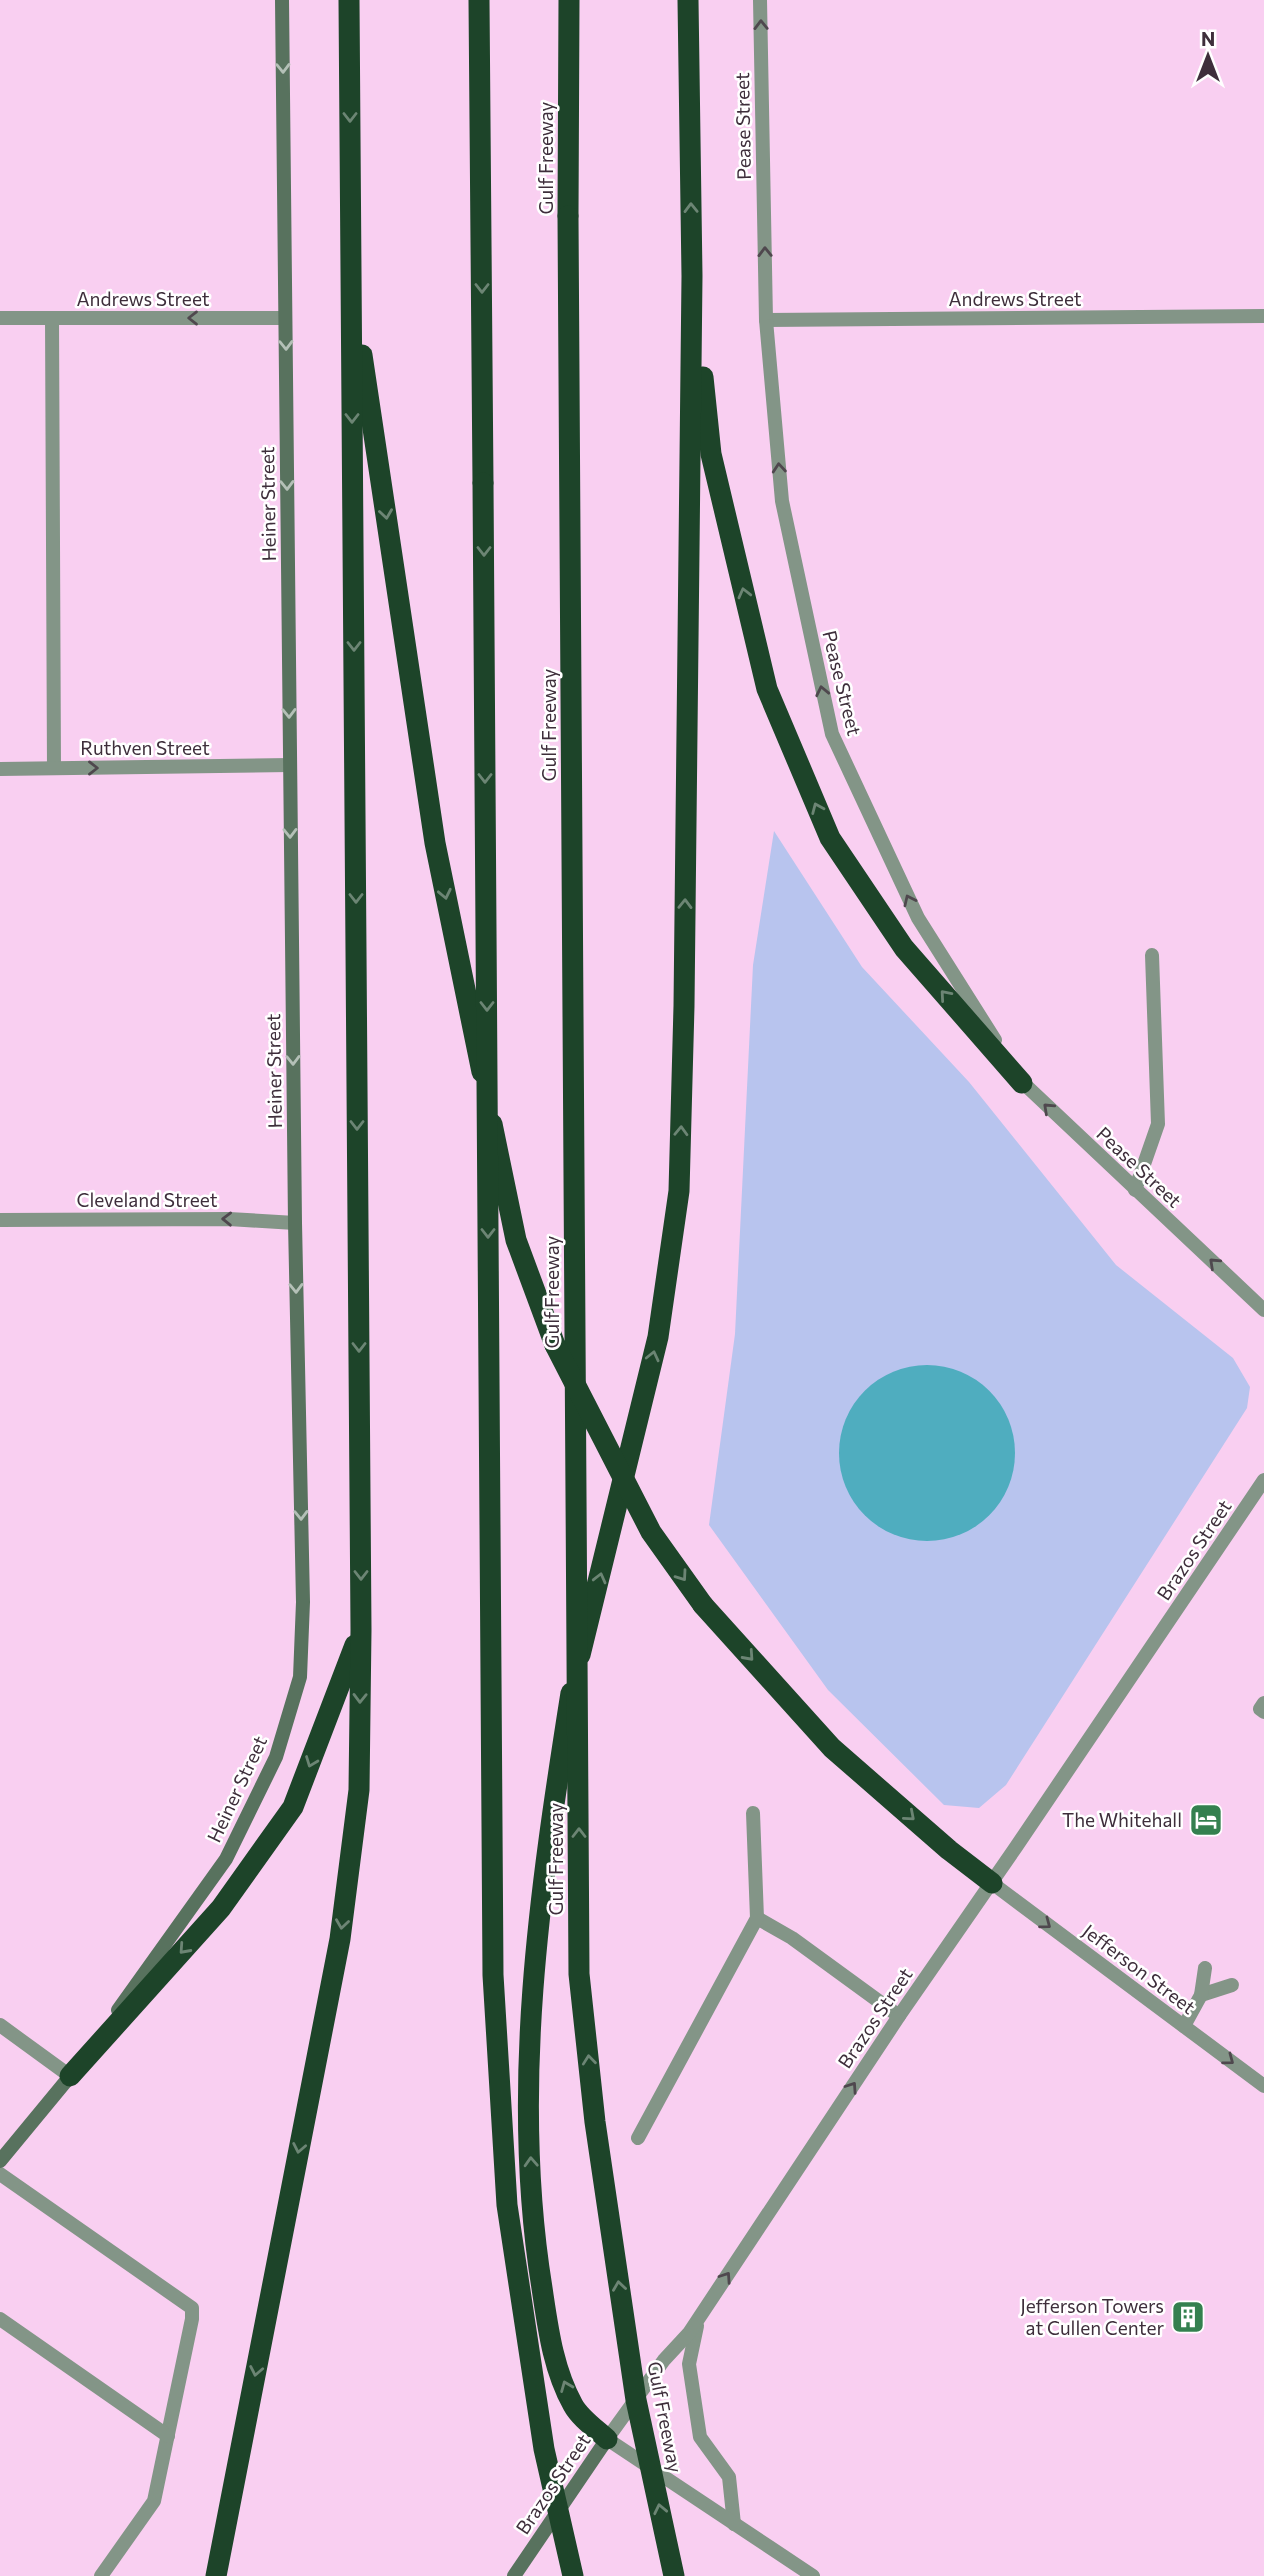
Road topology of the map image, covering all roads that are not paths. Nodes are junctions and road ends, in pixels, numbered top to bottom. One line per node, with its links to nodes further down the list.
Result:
1 (282, 0): 12 (main road, Heiner Street, one-way to 12)
2 (349, 0): 7 (highway, one-way to 7)
3 (479, 0): 49 (highway, one-way to 49, bridge)
4 (569, 0): 50 (highway, Gulf Freeway, one-way to 4, bridge)
5 (688, 0): 8 (highway, one-way to 5)
6 (760, 0): 13 (street, Pease Street, one-way to 6)
7 (351, 276): 24 (highway, one-way to 24); 28 (highway, one-way to 28, bridge)
8 (692, 276): 18 (highway, one-way to 8); 44 (highway, one-way to 8)
9 (1264, 316): 13 (street, Andrews Street)
10 (0, 318): 11 (street, Andrews Street)
11 (52, 318): 12 (street, Andrews Street, one-way to 11); 15 (street)
12 (285, 318): 14 (main road, Heiner Street, one-way to 14)
13 (766, 320): 18 (street, Pease Street, one-way to 13)
14 (290, 765): 15 (street, Ruthven Street, one-way to 14); 21 (main road, Heiner Street, one-way to 21)
15 (54, 768): 16 (street, Ruthven Street)
16 (0, 769)
17 (1152, 955): 19 (street)
18 (1022, 1083): 19 (street, Pease Street, one-way to 18)
19 (1135, 1190): 22 (street, Pease Street, one-way to 19)
20 (0, 1220): 21 (street, Cleveland Street, one-way to 20)
21 (295, 1223): 36 (main road, Heiner Street, one-way to 36)
22 (1264, 1310)
23 (1264, 1480): 28 (street, Brazos Street)
24 (361, 1630): 36 (highway, one-way to 36); 47 (highway, one-way to 47)
25 (1264, 1703): 26 (street)
26 (1264, 1712)
27 (753, 1813): 29 (street)
28 (992, 1883): 33 (street, Brazos Street); 35 (street, Jefferson Street, one-way to 35)
29 (757, 1918): 33 (street); 38 (street)
30 (1205, 1968): 32 (street)
31 (1232, 1985): 32 (street)
32 (1201, 1995): 35 (street)
33 (899, 2016): 42 (street, Brazos Street, one-way to 33)
34 (0, 2025): 36 (street)
35 (1184, 2026): 37 (street, Jefferson Street, one-way to 37)
36 (70, 2076): 39 (main road, Heiner Street)
37 (1264, 2086)
38 (638, 2138)
39 (0, 2161)
40 (0, 2174): 43 (street)
41 (0, 2319): 43 (street)
42 (698, 2319): 44 (street, Brazos Street); 45 (street)
43 (168, 2436): 46 (street)
44 (607, 2439): 45 (street); 48 (main road, Brazos Street)
45 (734, 2524): 51 (street)
46 (101, 2576)
47 (216, 2576)
48 (514, 2576)
49 (573, 2576)
50 (674, 2576)
51 (813, 2576)

